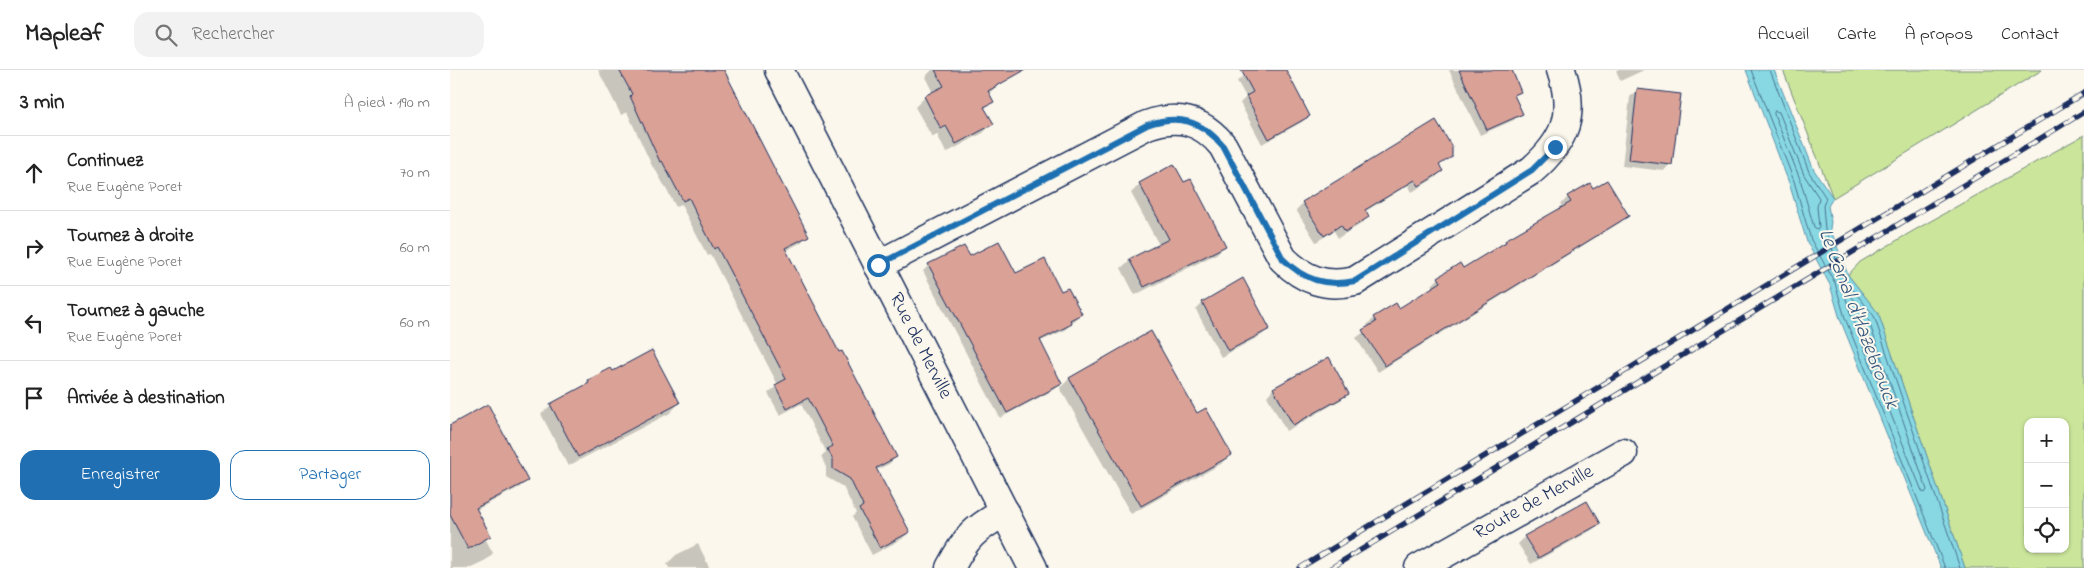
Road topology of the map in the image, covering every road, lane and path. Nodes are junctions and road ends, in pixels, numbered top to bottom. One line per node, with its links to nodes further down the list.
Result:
1 (779, 70): 3 (street, Rue de Merville)
2 (1561, 70): 3 (street)
3 (878, 265): 5 (street, Rue de Merville)
4 (1623, 453): 8 (street, Route de Merville)
5 (1005, 512): 6 (street); 7 (street, Rue de Merville)
6 (950, 568)
7 (1033, 568)
8 (1419, 568)

